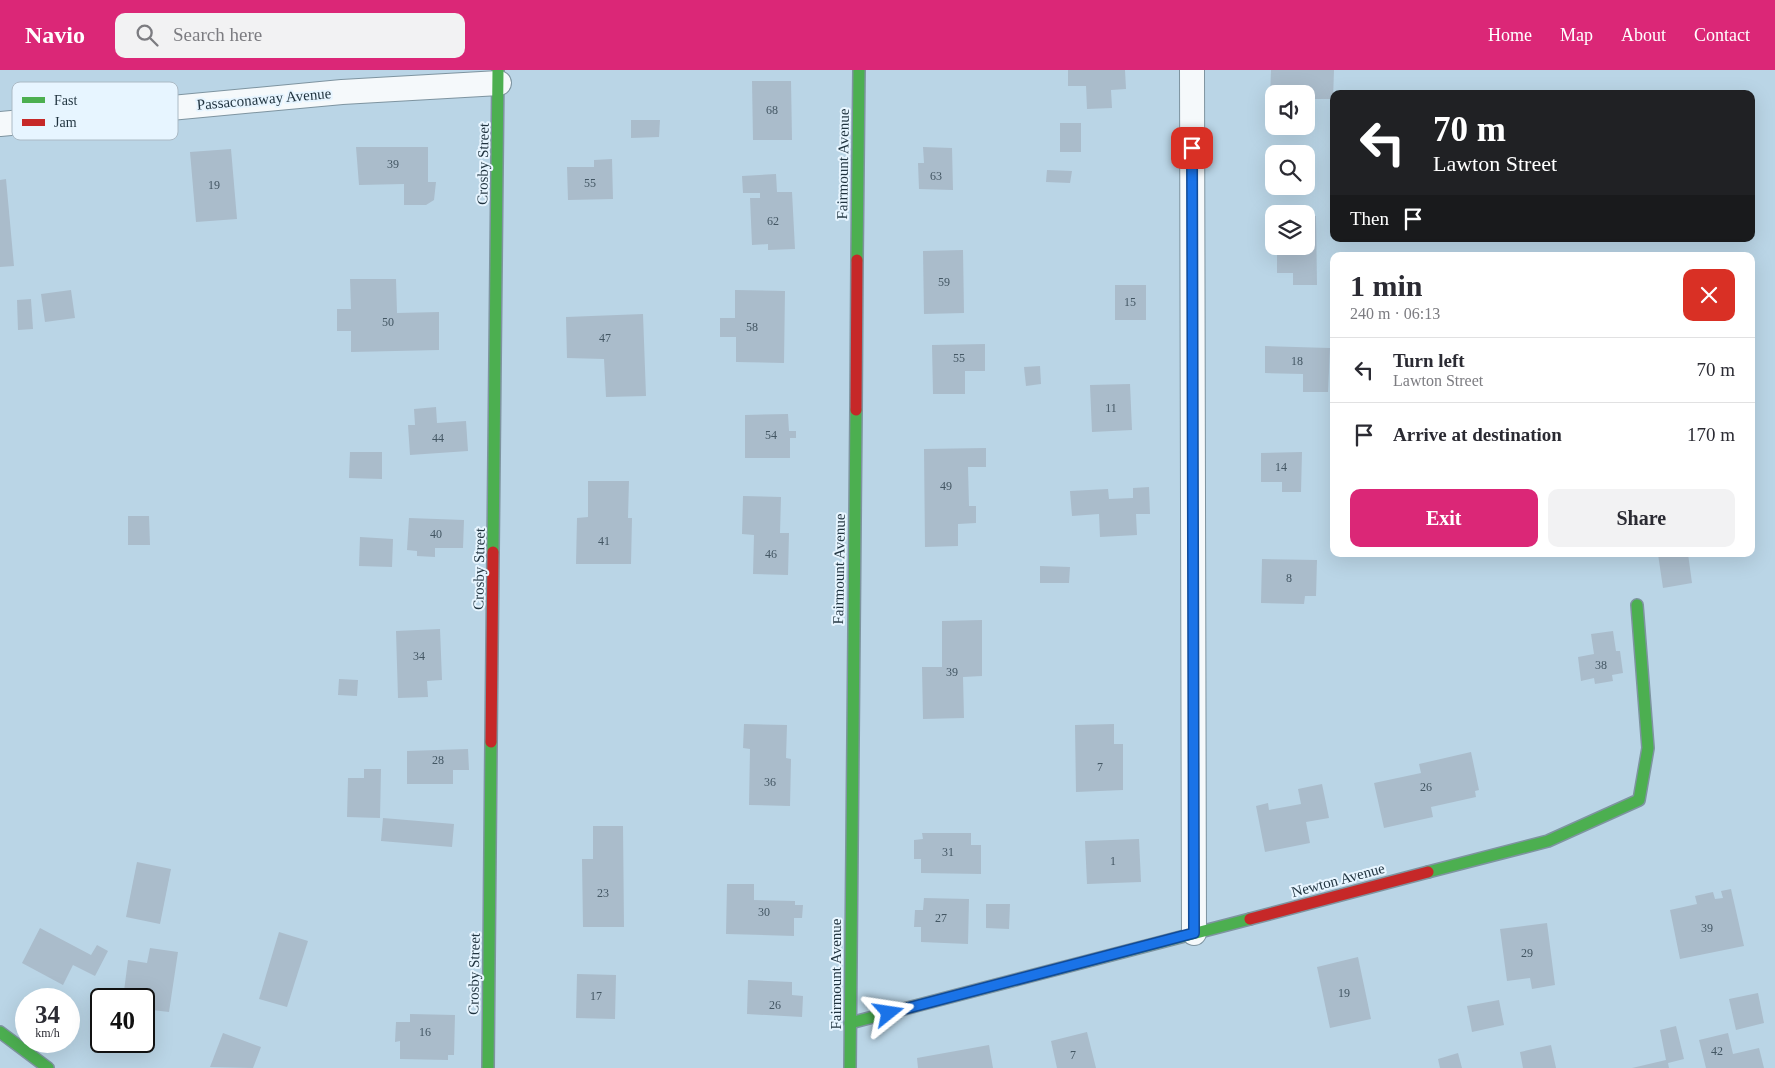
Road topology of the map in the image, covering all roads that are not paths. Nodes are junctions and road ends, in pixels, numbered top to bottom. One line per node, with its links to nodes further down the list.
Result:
1 (859, 70): 7 (street, Fairmount Avenue)
2 (1192, 70): 6 (street)
3 (498, 77): 4 (street, Passaconaway Avenue); 10 (street, Crosby Street)
4 (178, 107)
5 (1636, 605): 6 (street, Newton Avenue)
6 (1194, 933): 7 (street, Newton Avenue)
7 (850, 1023): 11 (street, Fairmount Avenue)
8 (0, 1032): 9 (street)
9 (48, 1068)
10 (488, 1068)
11 (850, 1068)

